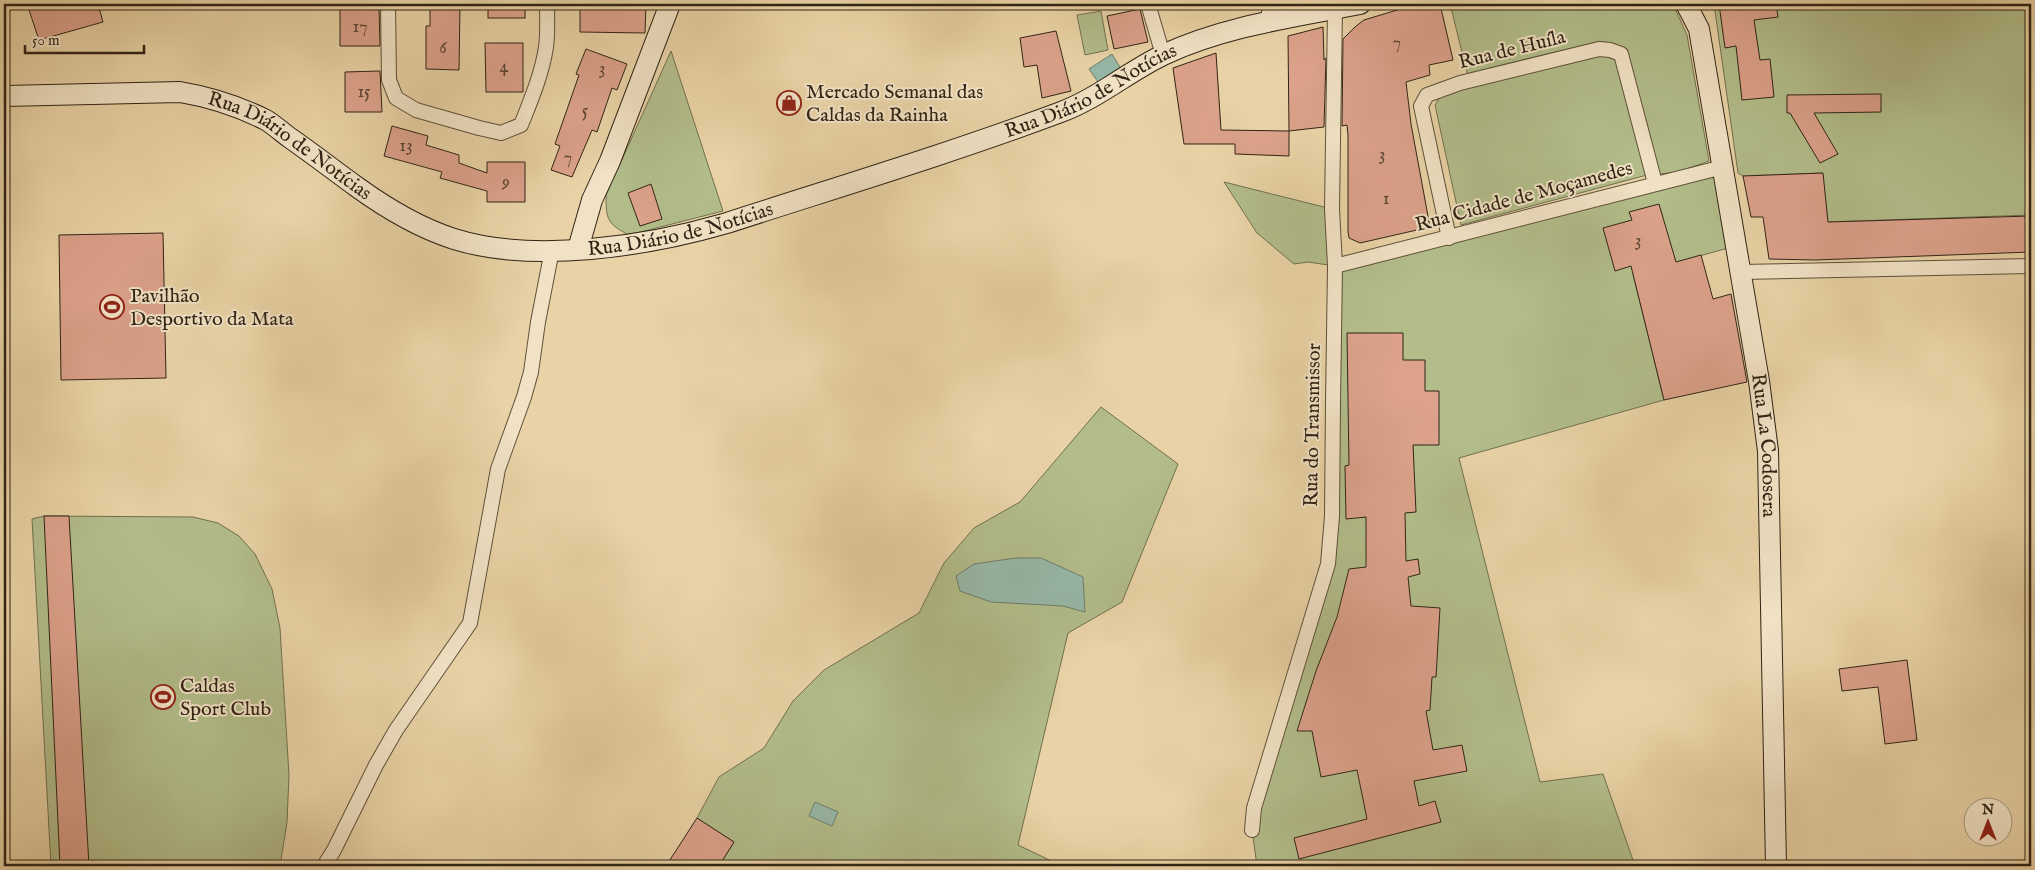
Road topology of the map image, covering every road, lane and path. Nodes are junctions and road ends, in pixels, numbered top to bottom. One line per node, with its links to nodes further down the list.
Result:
1 (388, 4): 2 (street)
2 (547, 4)
3 (670, 4): 16 (main road)
4 (1148, 4): 11 (street)
5 (1360, 4): 8 (main road, Rua Diário de Notícias)
6 (1686, 4): 10 (main road, Rua La Codosera)
7 (1703, 4): 10 (main road, Rua La Codosera)
8 (1335, 9): 9 (main road, Rua Diário de Notícias); 18 (street, Rua do Transmissor)
9 (1269, 13): 11 (main road, Rua Diário de Notícias)
10 (1699, 29): 13 (main road, Rua La Codosera)
11 (1163, 55): 16 (main road, Rua Diário de Notícias)
12 (4, 96): 17 (main road, Rua Diário de Notícias)
13 (1723, 167): 14 (street, Rua Cidade de Moçamedes); 20 (main road, Rua La Codosera)
14 (1655, 183): 15 (street, Rua Cidade de Moçamedes); 15 (street, Rua de Huíla)
15 (1449, 238): 18 (street, Rua Cidade de Moçamedes)
16 (578, 249): 17 (main road, Rua Diário de Notícias)
17 (552, 250): 22 (street)
18 (1335, 266): 21 (street, Rua do Transmissor)
19 (2031, 266): 20 (street)
20 (1740, 272): 23 (main road, Rua La Codosera)
21 (1252, 830)
22 (324, 866)
23 (1776, 866)

